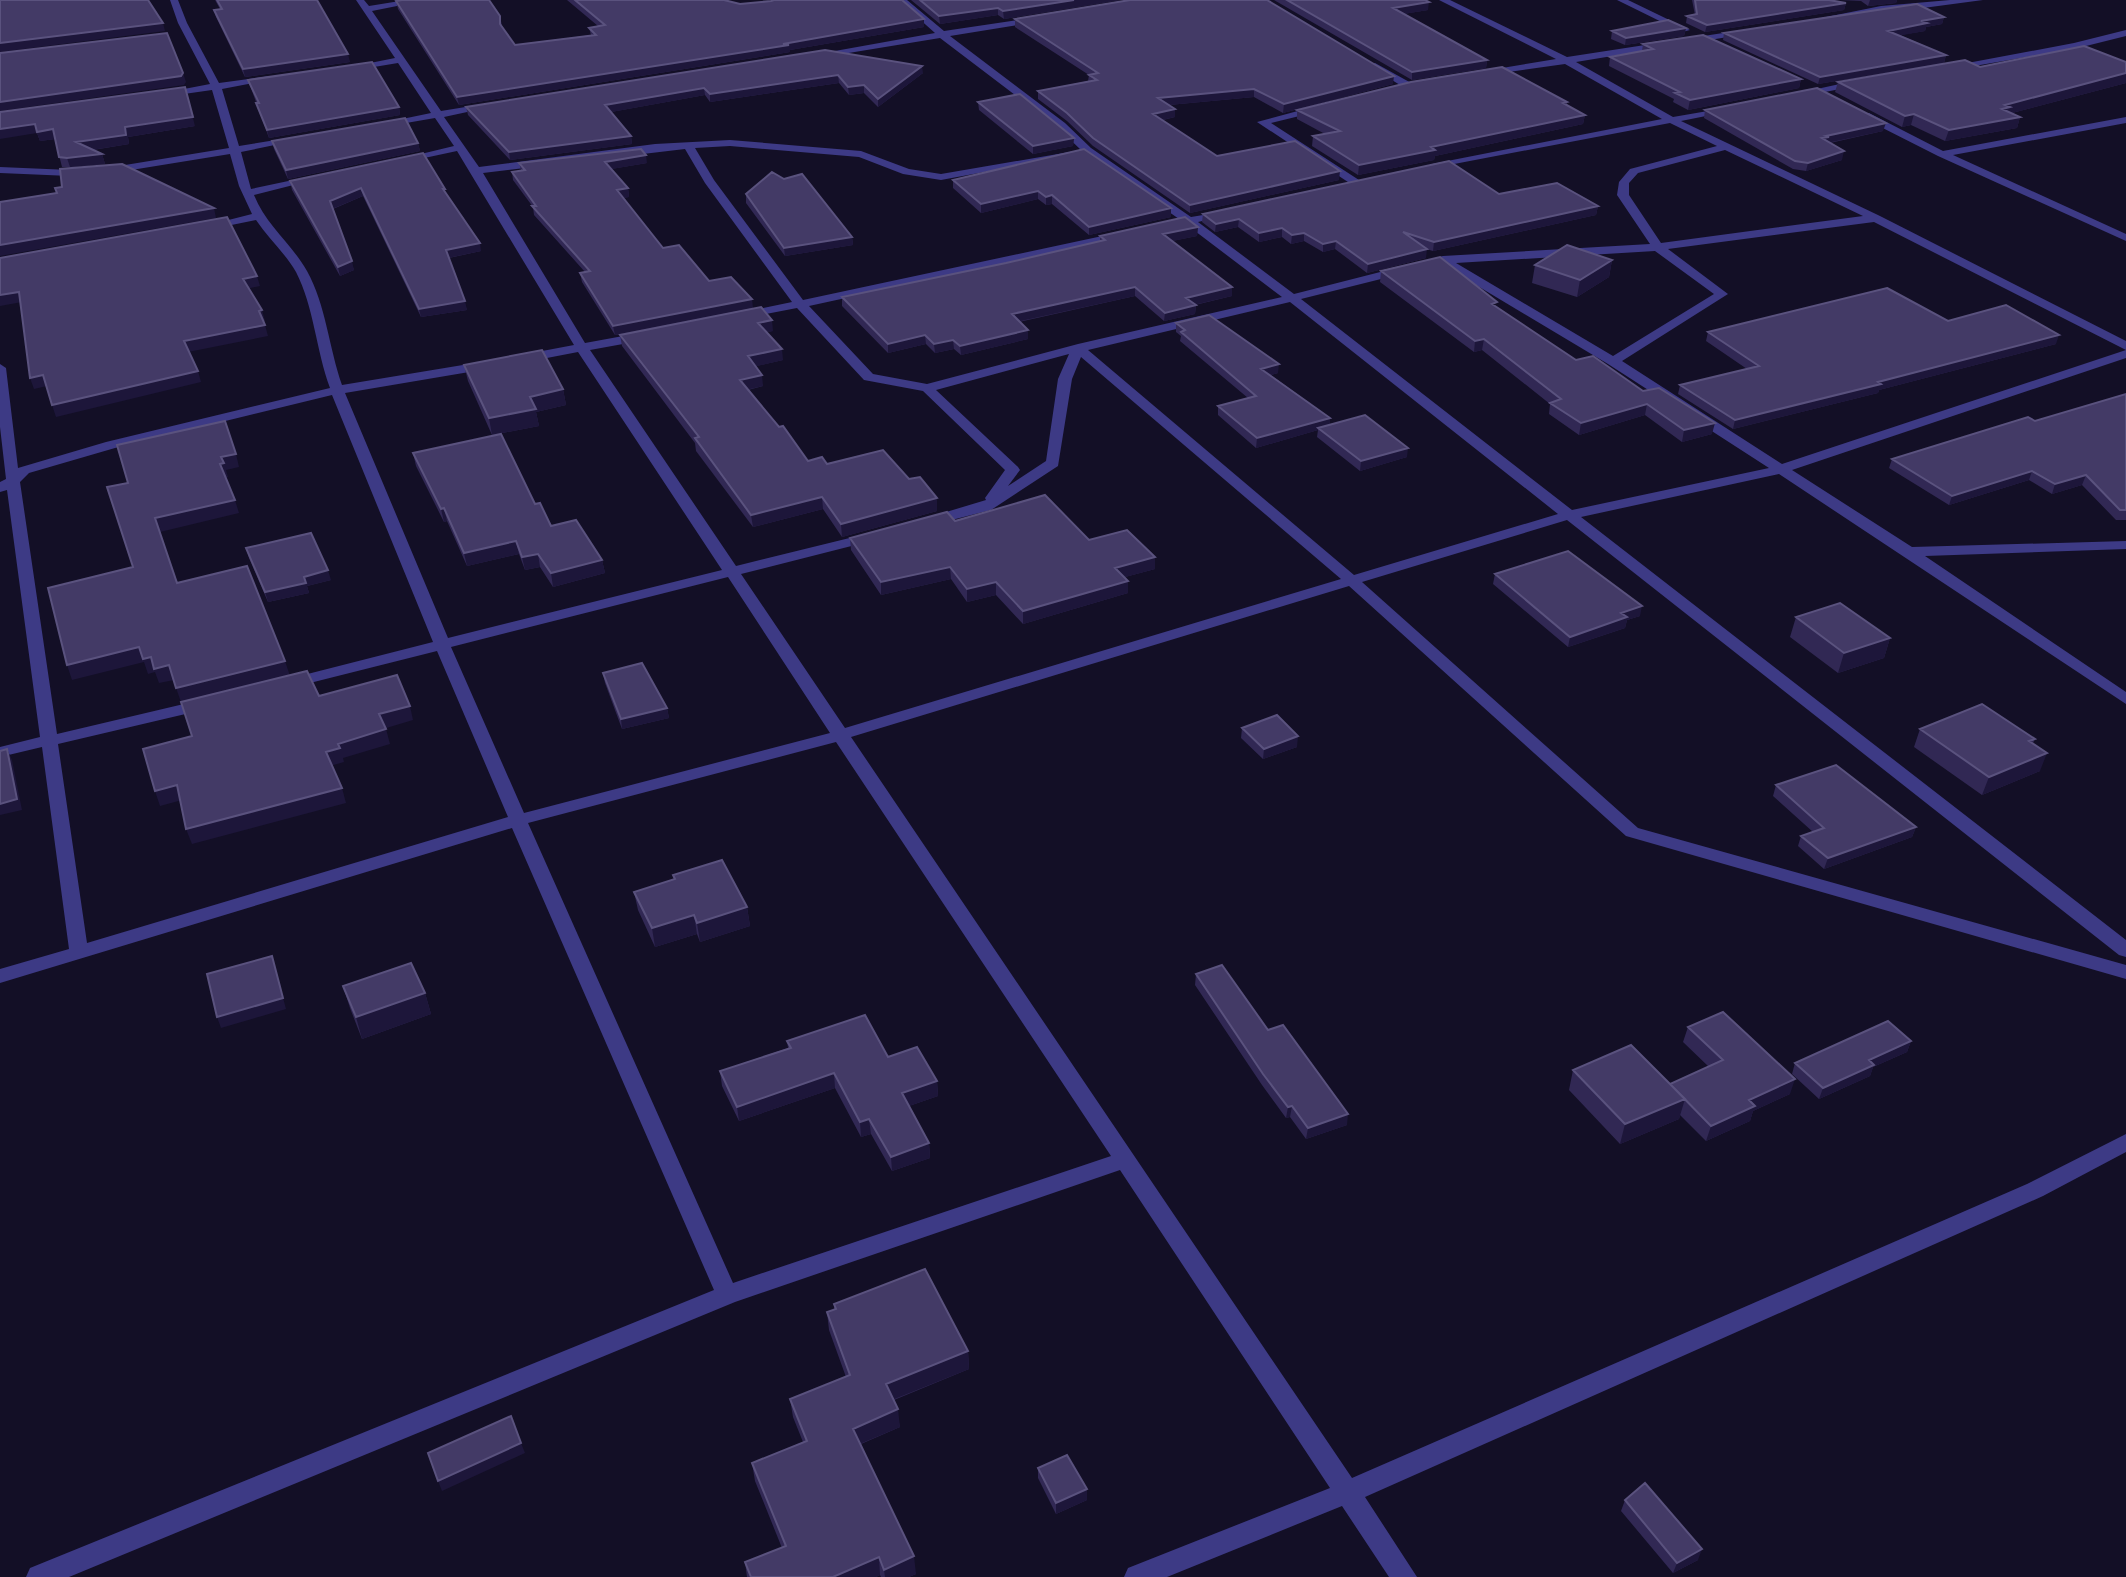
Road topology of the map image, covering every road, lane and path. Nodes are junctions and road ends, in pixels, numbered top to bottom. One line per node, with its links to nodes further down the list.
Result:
1 (174, 0): 14 (street)
2 (423, 0): 7 (street)
3 (902, 0): 16 (street)
4 (1443, 0): 24 (street)
5 (1621, 0): 17 (street)
6 (1979, 0): 9 (street)
7 (363, 4): 23 (street)
8 (1843, 5): 9 (street)
9 (1881, 9): 11 (street)
10 (1052, 16): 16 (street)
11 (1812, 20)
12 (1758, 29): 17 (street)
13 (2126, 33): 18 (street)
14 (185, 34): 15 (street); 32 (street)
15 (172, 35)
16 (943, 35): 21 (street); 52 (street)
17 (1703, 38): 19 (street); 24 (street)
18 (2074, 46): 20 (street); 25 (street)
19 (1728, 50)
20 (2100, 54)
21 (806, 57)
22 (1364, 60): 33 (street)
23 (402, 61): 26 (street); 43 (street)
24 (1567, 61): 27 (street); 44 (street)
25 (1939, 69)
26 (335, 70)
27 (1475, 76)
28 (282, 77): 32 (street)
29 (1871, 81): 35 (street)
30 (1422, 84): 33 (street)
31 (1804, 84): 35 (street)
32 (216, 86): 36 (street); 51 (street)
33 (1409, 86): 34 (street)
34 (1396, 89)
35 (1817, 90): 37 (street); 38 (street)
36 (148, 96)
37 (1791, 96)
38 (1840, 102)
39 (506, 104): 43 (street)
40 (1329, 106): 60 (street)
41 (1738, 107): 44 (street)
42 (1851, 107): 53 (street)
43 (438, 114): 46 (street); 50 (street)
44 (1673, 121): 49 (street); 57 (street)
45 (2126, 121): 53 (street)
46 (370, 126)
47 (302, 138): 51 (street)
48 (688, 145): 52 (street); 56 (street); 72 (street)
49 (1725, 147): 65 (street); 69 (street)
50 (459, 148): 54 (street); 56 (street)
51 (233, 150): 55 (street); 62 (street)
52 (1087, 150): 66 (street)
53 (1942, 154): 68 (street)
54 (393, 162)
55 (0, 170)
56 (476, 170): 76 (street)
57 (1421, 170)
58 (328, 176): 62 (street)
59 (1368, 180): 60 (street)
60 (1355, 183): 61 (street)
61 (1342, 185)
62 (249, 192): 64 (street)
63 (1240, 209): 66 (street)
64 (259, 216): 67 (street); 82 (street)
65 (1876, 218): 69 (street); 75 (street)
66 (1189, 221): 71 (street); 72 (street)
67 (189, 230)
68 (2126, 238)
69 (1658, 247): 70 (street); 79 (street)
70 (1443, 260): 71 (street); 79 (street)
71 (1293, 299): 77 (street); 86 (street)
72 (801, 305): 73 (street); 81 (street)
73 (733, 319)
74 (664, 332): 76 (street)
75 (2126, 346)
76 (582, 348): 82 (street); 89 (street)
77 (1078, 348): 81 (street); 85 (street); 90 (street)
78 (2126, 354): 83 (street)
79 (1613, 361): 83 (street)
80 (0, 369): 84 (street)
81 (927, 388): 85 (street)
82 (337, 390): 84 (street); 91 (street)
83 (1779, 470): 86 (street); 88 (street)
84 (6, 484): 96 (street)
85 (986, 507): 89 (street)
86 (1569, 515): 90 (street); 99 (street)
87 (2126, 545): 88 (street)
88 (1909, 552): 94 (street)
89 (733, 574): 91 (street); 95 (street)
90 (1352, 581): 95 (street); 101 (street)
91 (444, 645): 92 (street); 98 (street)
92 (268, 688)
93 (227, 699): 96 (street)
94 (2126, 699)
95 (841, 736): 98 (street); 104 (street)
96 (51, 742): 97 (street); 100 (street)
97 (0, 752)
98 (518, 820): 100 (street); 105 (street)
99 (2126, 950)
100 (79, 954): 102 (street)
101 (2126, 972)
102 (0, 976)
103 (2126, 1142): 106 (street)
104 (1125, 1160): 105 (street); 106 (street)
105 (727, 1295): 107 (street)
106 (1346, 1493): 108 (street); 109 (street)
107 (39, 1577)
108 (1137, 1577)
109 (1404, 1577)

